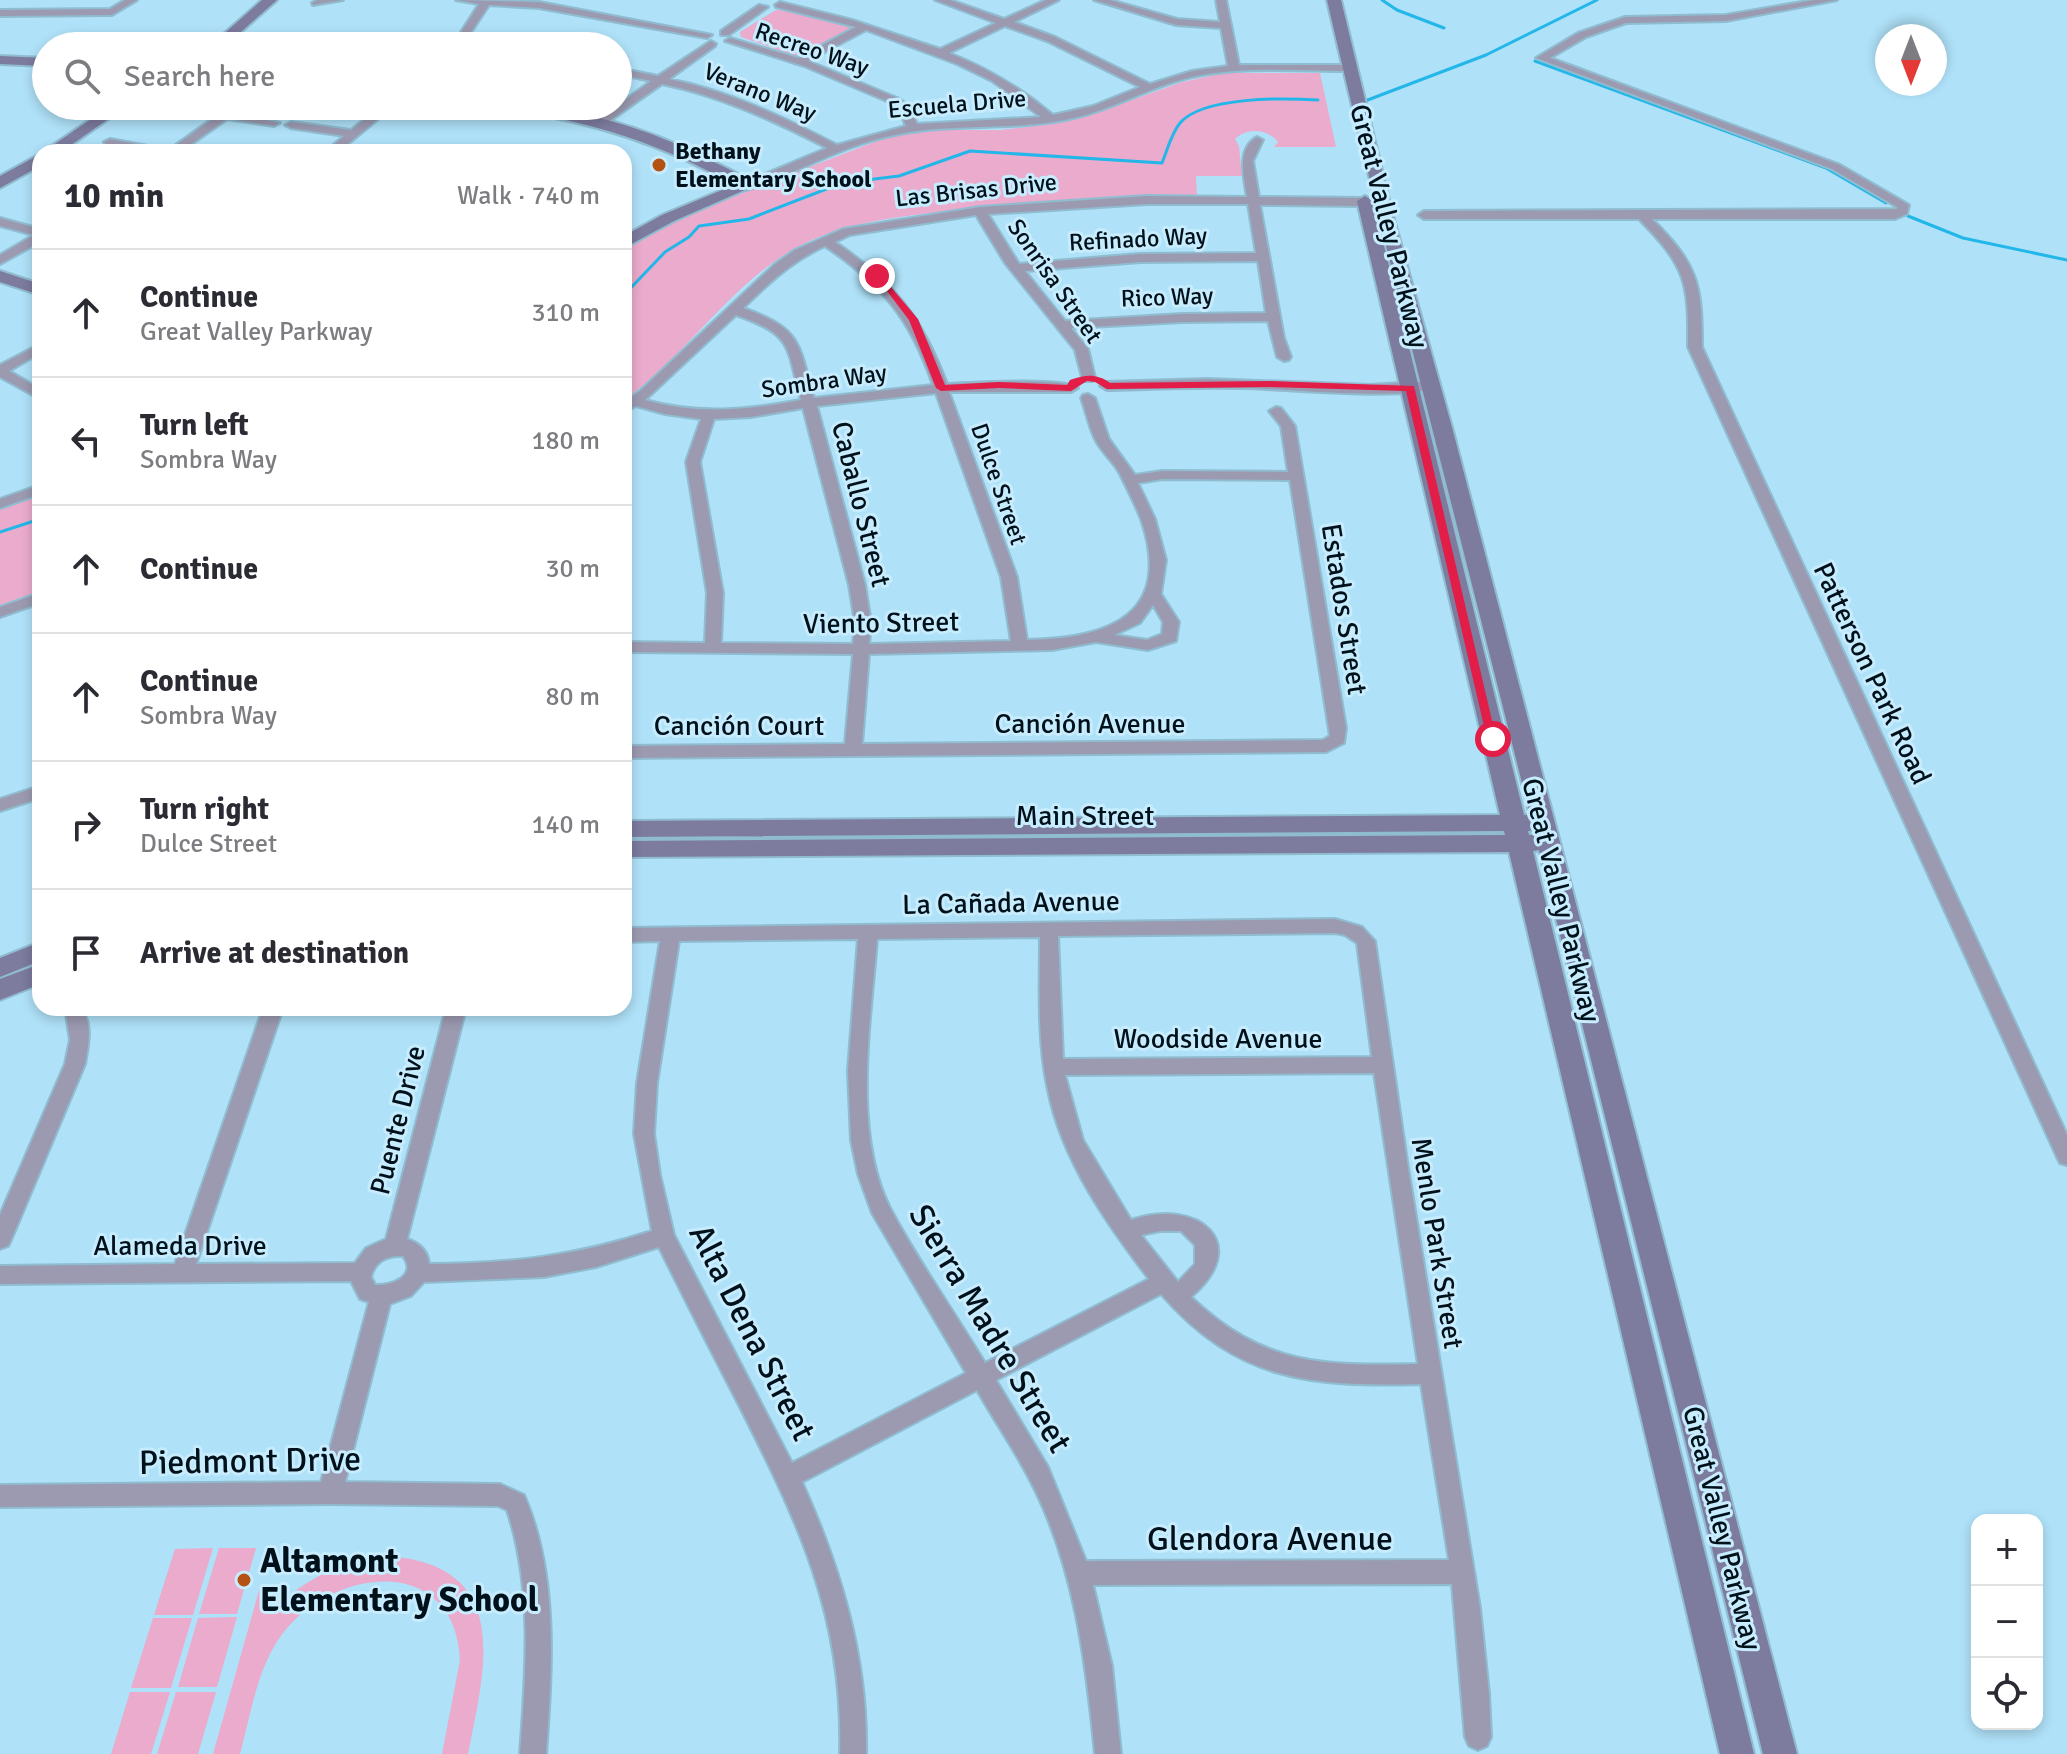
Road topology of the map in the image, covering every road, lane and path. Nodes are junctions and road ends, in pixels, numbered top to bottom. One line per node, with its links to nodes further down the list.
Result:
1 (132, 0): 18 (street)
2 (255, 0): 22 (main road)
3 (270, 0): 23 (main road)
4 (338, 0): 16 (street)
5 (461, 0): 6 (street)
6 (487, 0): 24 (street); 26 (street)
7 (940, 0): 19 (street)
8 (1054, 0): 19 (street)
9 (1099, 0): 17 (street)
10 (1221, 0): 20 (street)
11 (1317, 0): 31 (main road, Great Valley Parkway)
12 (1334, 0): 31 (main road, Great Valley Parkway)
13 (1832, 0): 68 (street)
14 (759, 2): 15 (street); 25 (street)
15 (781, 2): 21 (street)
16 (317, 3)
17 (1131, 5): 20 (street)
18 (0, 13)
19 (1008, 21): 27 (street); 35 (street)
20 (1225, 25): 32 (street)
21 (864, 27): 27 (street); 30 (street)
22 (218, 32)
23 (233, 32)
24 (466, 32)
25 (728, 37): 26 (street); 30 (street, Recreo Way)
26 (709, 40): 34 (street)
27 (937, 54): 37 (street)
28 (0, 60): 29 (main road)
29 (32, 61)
30 (799, 61): 48 (street, Recreo Way)
31 (1342, 68): 32 (street, Escuela Drive); 64 (main road, Great Valley Parkway); 66 (main road, Great Valley Parkway)
32 (1234, 69): 35 (street, Escuela Drive)
33 (632, 74): 34 (street, Verano Way)
34 (661, 80): 36 (street); 57 (street, Verano Way)
35 (1148, 87): 37 (street, Escuela Drive)
36 (632, 100)
37 (1050, 119): 48 (street, Escuela Drive)
38 (99, 120): 52 (main road)
39 (116, 120): 53 (main road)
40 (218, 120): 55 (street)
41 (253, 120): 46 (street)
42 (370, 120): 49 (street)
43 (589, 120): 45 (main road)
44 (604, 120): 45 (street)
45 (601, 122): 61 (main road)
46 (274, 123)
47 (291, 125): 49 (street)
48 (913, 128): 57 (street, Escuela Drive)
49 (353, 134): 56 (street)
50 (1257, 140): 63 (street)
51 (110, 142): 54 (street)
52 (63, 144)
53 (80, 144)
54 (121, 144)
55 (184, 144)
56 (341, 144)
57 (837, 149): 61 (street, Escuela Drive)
58 (32, 164): 60 (main road)
59 (32, 174): 62 (main road)
60 (0, 183)
61 (746, 186): 71 (main road, Escuela Drive)
62 (0, 193)
63 (1254, 200): 64 (street, Las Brisas Drive); 65 (street, Las Brisas Drive); 74 (street)
64 (1365, 202): 66 (main road); 86 (main road, Great Valley Parkway)
65 (980, 211): 73 (street, Las Brisas Drive); 76 (street, Sonrisa Street)
66 (1384, 212): 87 (main road, Great Valley Parkway)
67 (1424, 215): 68 (street)
68 (1642, 215): 133 (street, Patterson Park Road)
69 (0, 222): 70 (street)
70 (32, 232)
71 (632, 238)
72 (32, 240): 75 (street)
73 (825, 240): 79 (street, Las Brisas Drive); 89 (street, Dulce Street)
74 (1263, 257): 76 (street, Refinado Way); 80 (street)
75 (0, 260)
76 (1016, 268): 81 (street, Sonrisa Street)
77 (0, 276): 78 (main road)
78 (32, 287)
79 (733, 309): 93 (street, Las Brisas Drive); 94 (street, Caballo Street)
80 (1274, 317): 81 (street, Rico Way); 83 (street)
81 (1062, 325): 85 (street, Sonrisa Street)
82 (32, 352): 84 (street)
83 (1284, 357)
84 (0, 370): 91 (street)
85 (1088, 378): 88 (street); 90 (street)
86 (1409, 383): 87 (street); 88 (street); 116 (main road, Great Valley Parkway)
87 (1432, 385): 117 (main road, Great Valley Parkway)
88 (1107, 386): 92 (street)
89 (941, 388): 90 (street, Sombra Way); 94 (street, Sombra Way); 106 (street, Dulce Street)
90 (1071, 388): 92 (street)
91 (32, 390)
92 (1088, 398): 99 (street)
93 (632, 402)
94 (809, 403): 97 (street, Sombra Way); 109 (street, Caballo Street)
95 (632, 406): 97 (street, Sombra Way)
96 (1276, 411): 98 (street)
97 (708, 417): 108 (street)
98 (1297, 476): 99 (street); 110 (street, Estados Street)
99 (1129, 480): 102 (street)
100 (32, 492): 101 (street)
101 (0, 504)
102 (1153, 594): 105 (street, Viento Street); 105 (street)
103 (32, 601): 104 (street)
104 (0, 612)
105 (1096, 637): 106 (street, Viento Street)
106 (1020, 646): 109 (street, Viento Street)
107 (632, 647): 108 (street, Viento Street)
108 (713, 648): 109 (street, Viento Street)
109 (861, 649): 111 (street, Caballo Street)
110 (1326, 746): 111 (street, Canción Avenue)
111 (853, 750): 112 (street, Canción Court)
112 (632, 752)
113 (32, 795): 114 (street)
114 (0, 805)
115 (632, 829): 116 (main road, Main Street)
116 (1515, 833): 117 (main road, Main Street); 118 (main road, Main Street); 155 (main road, Great Valley Parkway)
117 (1545, 833): 156 (main road, Great Valley Parkway)
118 (632, 849)
119 (1351, 928): 120 (street, La Cañada Avenue); 131 (street, Menlo Park Street)
120 (1049, 930): 121 (street, La Cañada Avenue); 132 (street)
121 (868, 932): 122 (street, La Cañada Avenue); 145 (street, Sierra Madre Street)
122 (671, 933): 123 (street, La Cañada Avenue); 135 (street, Alta Dena Street)
123 (632, 935)
124 (32, 954): 125 (main road)
125 (0, 968)
126 (32, 976): 127 (main road)
127 (0, 990)
128 (76, 1016): 136 (street)
129 (270, 1016): 140 (street)
130 (454, 1016): 137 (street, Puente Drive)
131 (1382, 1065): 132 (street, Woodside Avenue); 144 (street, Menlo Park Street)
132 (1054, 1067): 134 (street)
133 (2067, 1157)
134 (1126, 1231): 142 (street); 142 (street)
135 (664, 1236): 139 (street); 146 (street, Alta Dena Street)
136 (0, 1240)
137 (395, 1246): 138 (street); 139 (street)
138 (360, 1272): 140 (street, Alameda Drive); 143 (street)
139 (418, 1273): 143 (street)
140 (182, 1274): 141 (street, Alameda Drive)
141 (0, 1275)
142 (1169, 1290): 144 (street); 145 (street)
143 (381, 1296): 147 (street)
144 (1430, 1374): 149 (street, Menlo Park Street)
145 (982, 1378): 146 (street); 150 (street, Sierra Madre Street)
146 (788, 1477): 153 (street, Alta Dena Street)
147 (330, 1493): 148 (street, Piedmont Drive); 152 (street, Piedmont Drive)
148 (0, 1496)
149 (1462, 1572): 150 (street, Glendora Avenue); 151 (street, Menlo Park Street)
150 (1078, 1573): 154 (street, Sierra Madre Street)
151 (1478, 1737)
152 (533, 1754)
153 (853, 1754)
154 (1108, 1754)
155 (1737, 1754)
156 (1780, 1754)

